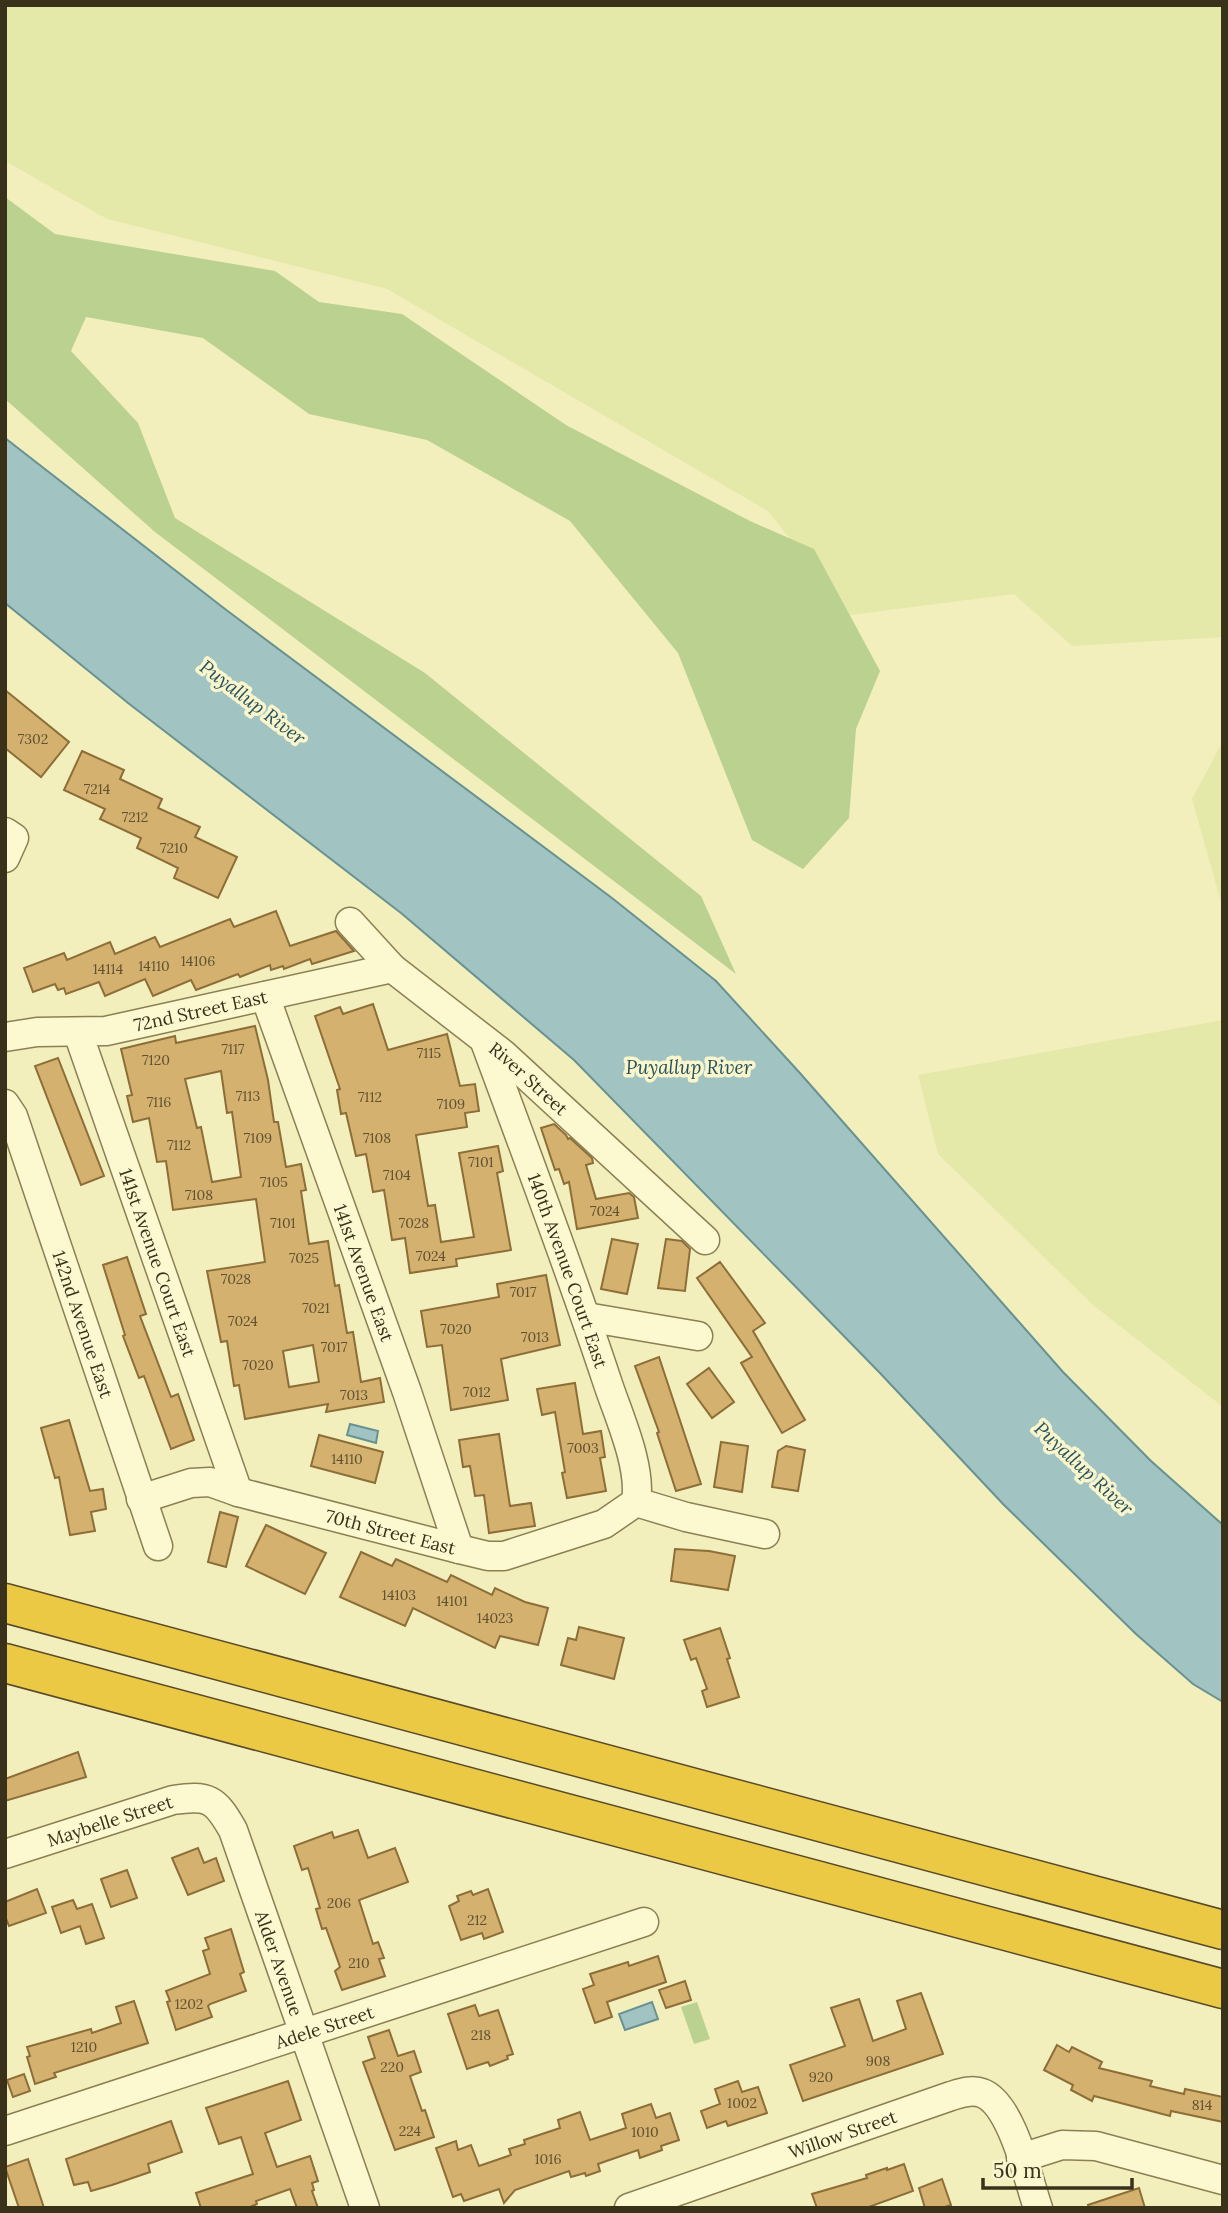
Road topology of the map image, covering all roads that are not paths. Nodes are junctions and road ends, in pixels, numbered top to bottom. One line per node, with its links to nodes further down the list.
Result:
1 (5, 832): 2 (street)
2 (5, 858)
3 (350, 922): 4 (street, River Street)
4 (392, 968): 5 (street, 72nd Street East); 8 (street, River Street)
5 (265, 996): 6 (street, 72nd Street East); 18 (street, 141st Avenue East)
6 (78, 1033): 7 (street, 72nd Street East); 13 (street, 141st Avenue Court East)
7 (5, 1037)
8 (485, 1042): 10 (street, River Street); 11 (street, 140th Avenue Court East)
9 (5, 1104): 14 (street, 142nd Avenue East)
10 (705, 1240)
11 (586, 1317): 12 (street); 15 (street, 140th Avenue Court East)
12 (698, 1336)
13 (238, 1492): 14 (street, 70th Street East); 18 (street, 70th Street East)
14 (141, 1499): 17 (street, 142nd Avenue East)
15 (636, 1502): 16 (street); 18 (street, 70th Street East)
16 (765, 1534)
17 (158, 1546)
18 (459, 1549)
19 (5, 1603): 24 (highway)
20 (5, 1662): 25 (highway)
21 (214, 1802): 22 (street, Maybelle Street); 26 (street, Alder Avenue)
22 (5, 1854)
23 (644, 1922): 26 (street, Adele Street)
24 (1223, 1930)
25 (1223, 1989)
26 (306, 2034): 27 (street, Adele Street); 30 (street, Alder Avenue)
27 (5, 2131)
28 (1021, 2158): 29 (street); 31 (street, Willow Street); 32 (street, Willow Street)
29 (1223, 2180)
30 (365, 2208)
31 (629, 2208)
32 (1038, 2208)

